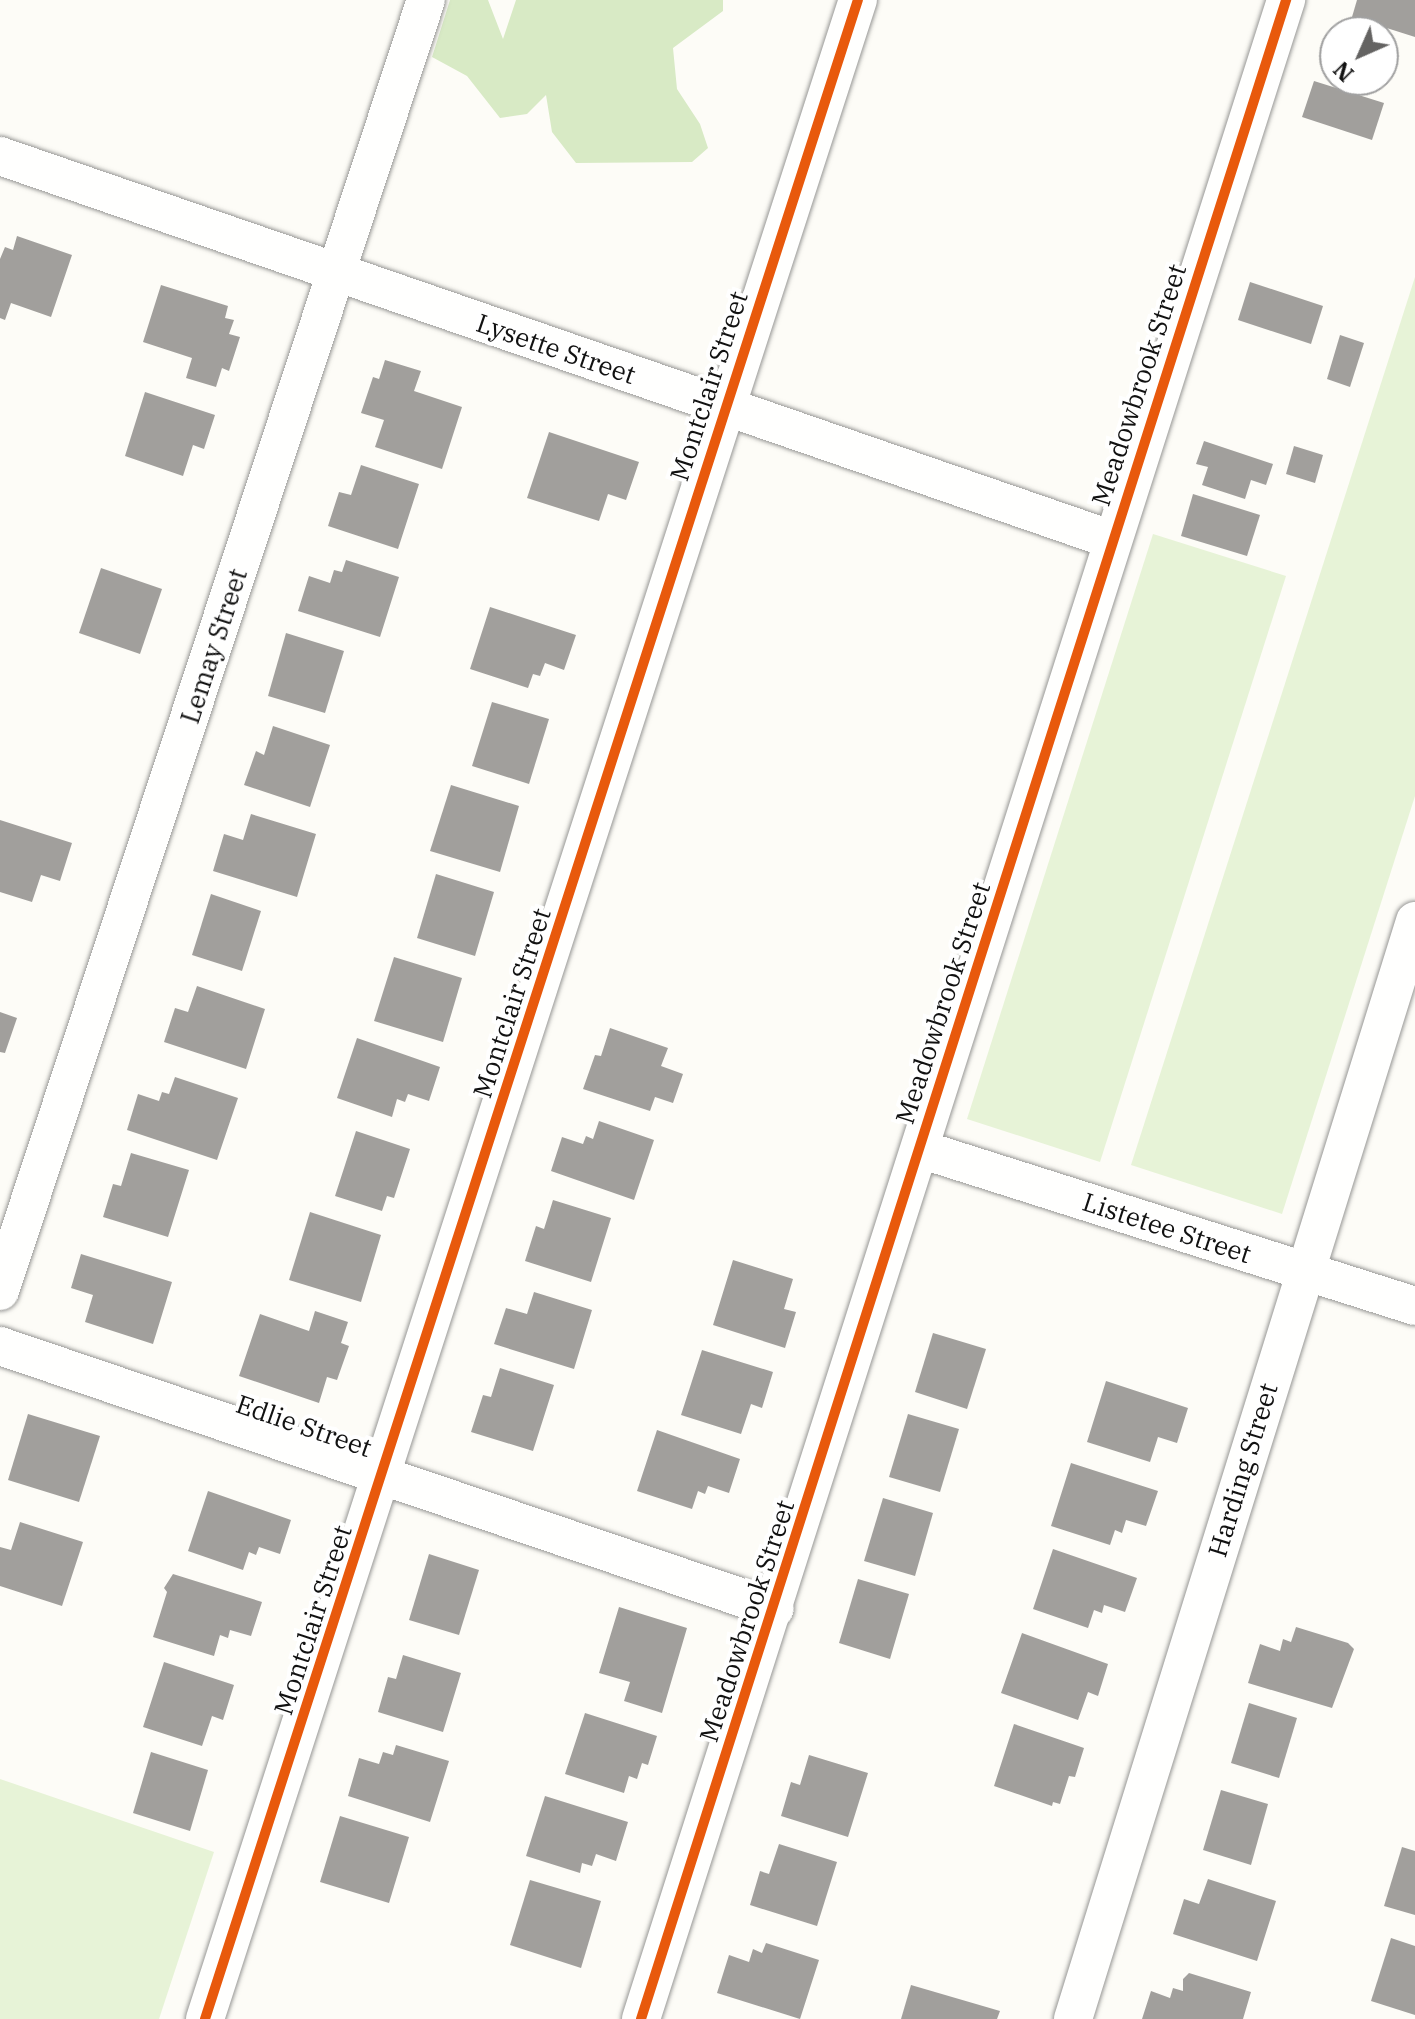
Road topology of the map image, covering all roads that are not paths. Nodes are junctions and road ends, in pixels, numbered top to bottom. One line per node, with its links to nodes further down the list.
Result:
1 (426, 0): 5 (street, Lemay Street)
2 (858, 0): 6 (street, Montclair Street)
3 (1286, 0): 7 (street, Meadowbrook Street)
4 (0, 156): 5 (street, Lysette Street)
5 (337, 273): 6 (street, Lysette Street); 11 (street, Lemay Street)
6 (725, 407): 7 (street, Lysette Street); 14 (street, Montclair Street)
7 (1113, 540): 9 (street, Meadowbrook Street)
8 (1415, 921): 10 (street, Harding Street)
9 (920, 1149): 10 (street, Listetee Street); 15 (street, Meadowbrook Street)
10 (1304, 1272): 12 (street, Listetee Street); 18 (street, Harding Street)
11 (0, 1291)
12 (1415, 1306)
13 (0, 1346): 14 (street, Edlie Street)
14 (384, 1476): 15 (street, Edlie Street); 16 (street, Montclair Street)
15 (775, 1609): 17 (street, Meadowbrook Street)
16 (205, 2019)
17 (641, 2019)
18 (1073, 2019)

